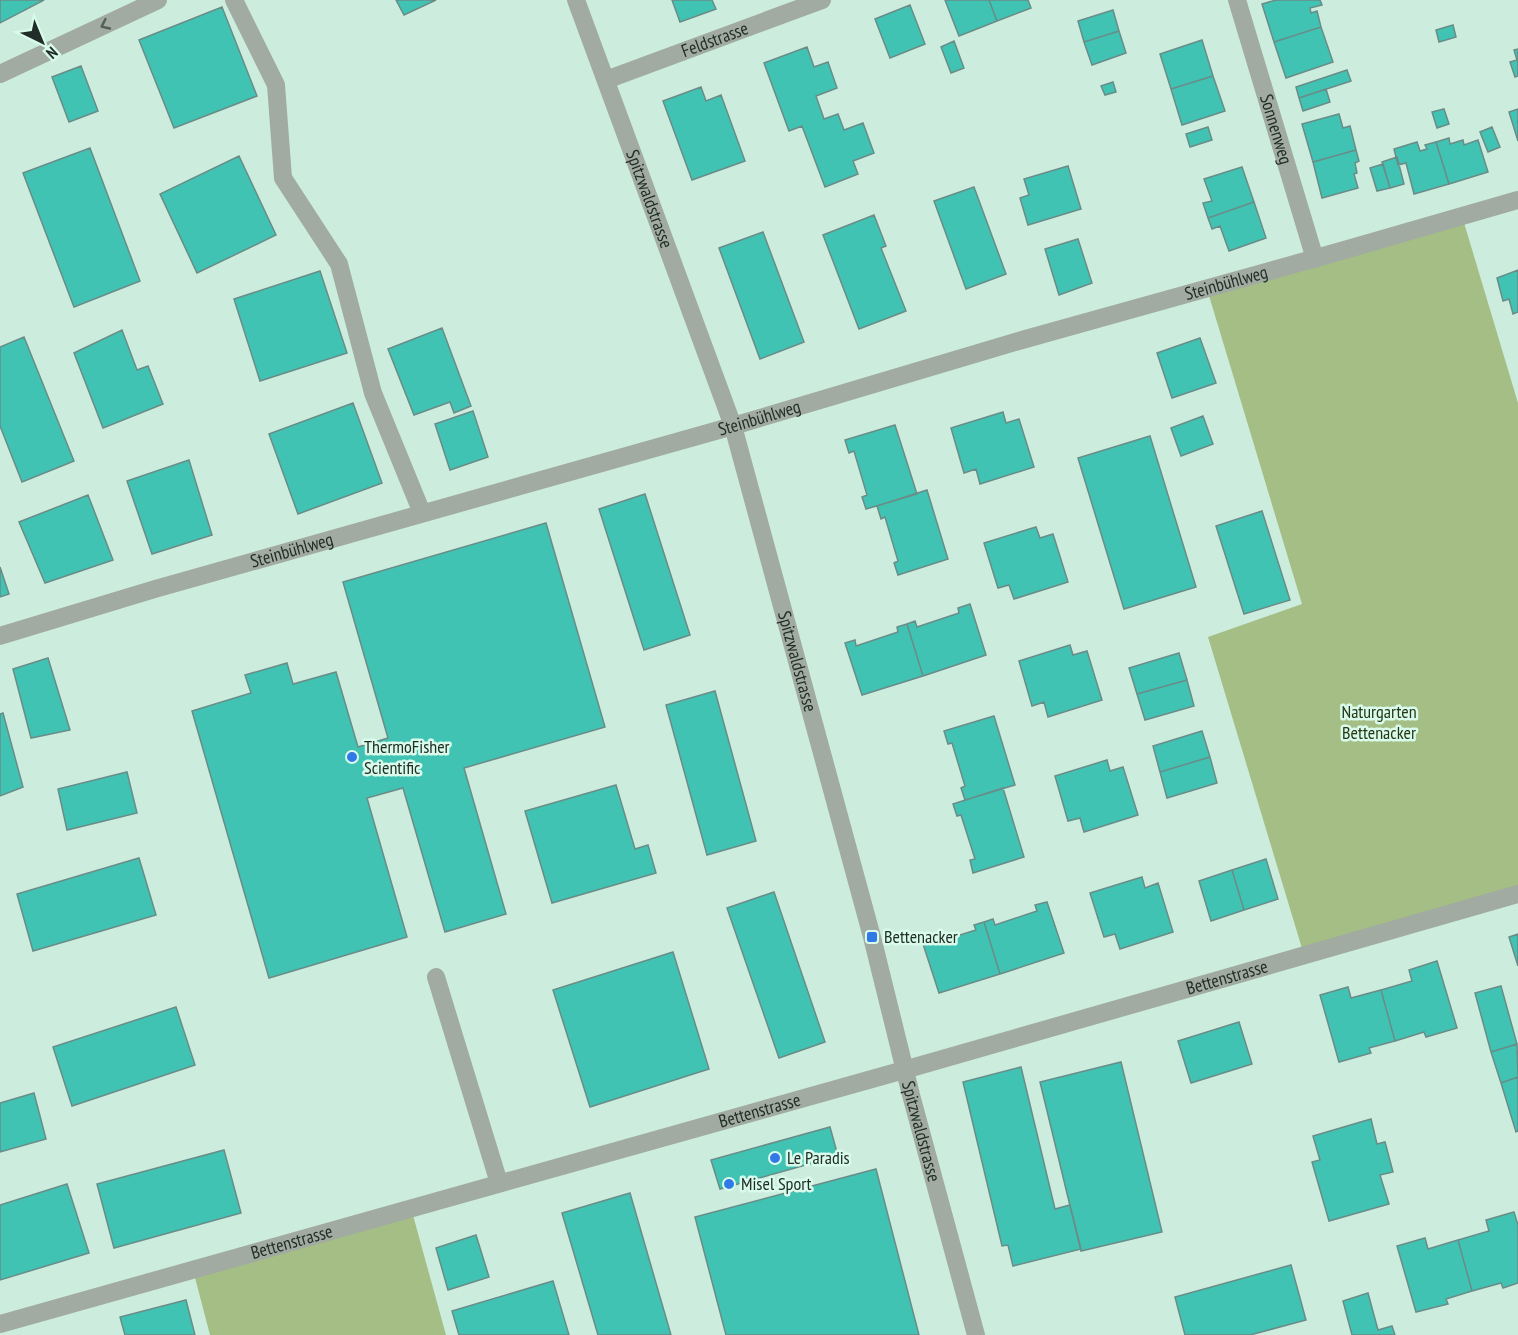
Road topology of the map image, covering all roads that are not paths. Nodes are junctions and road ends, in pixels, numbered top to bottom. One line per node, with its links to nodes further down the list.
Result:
1 (158, 0): 6 (street, one-way to 6)
2 (234, 0): 11 (street)
3 (576, 0): 7 (street, Spitzwaldstrasse)
4 (822, 0): 7 (street, Feldstrasse)
5 (1237, 0): 9 (street, Sonnenweg)
6 (0, 74)
7 (606, 80): 10 (street, Spitzwaldstrasse)
8 (1518, 200): 9 (street, Steinbühlweg)
9 (1315, 259): 10 (street, Steinbühlweg)
10 (733, 426): 11 (street, Steinbühlweg); 15 (street, Spitzwaldstrasse)
11 (422, 513): 12 (street, Steinbühlweg)
12 (0, 636)
13 (1518, 894): 15 (street, Bettenstrasse)
14 (436, 977): 16 (street)
15 (904, 1070): 16 (street, Bettenstrasse); 18 (street, Spitzwaldstrasse)
16 (499, 1183): 17 (street, Bettenstrasse)
17 (0, 1324)
18 (976, 1335)

